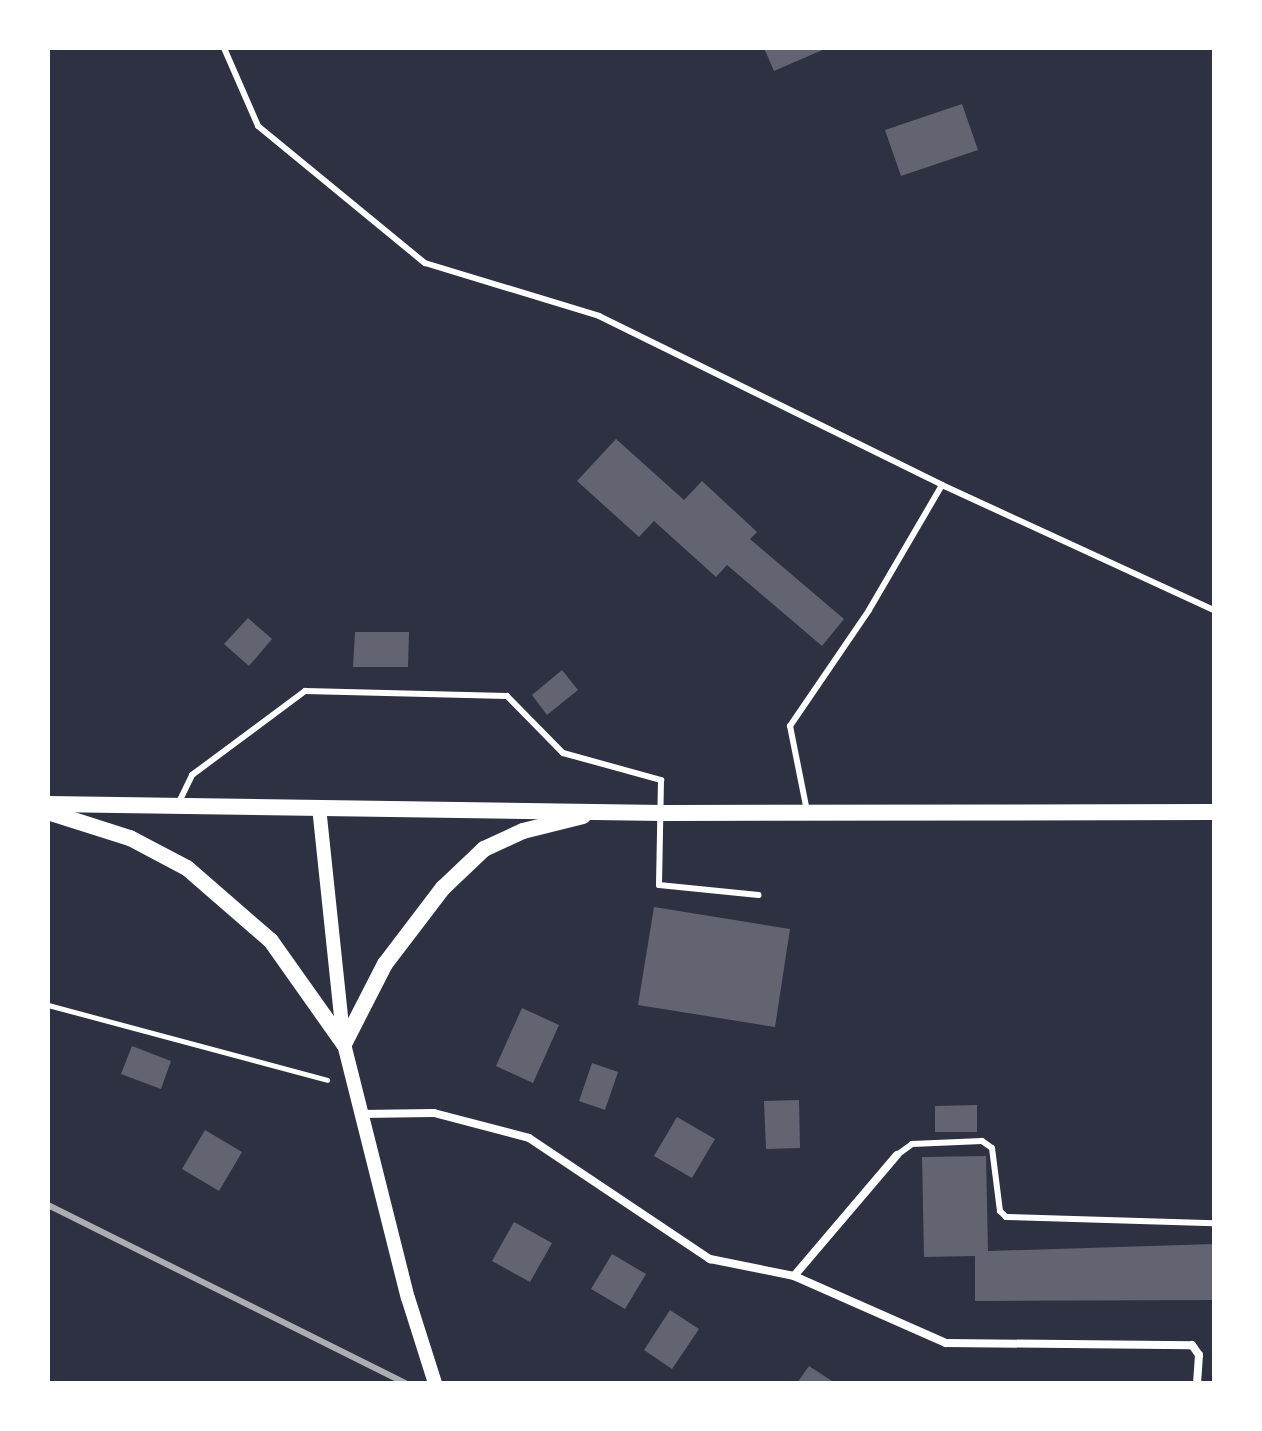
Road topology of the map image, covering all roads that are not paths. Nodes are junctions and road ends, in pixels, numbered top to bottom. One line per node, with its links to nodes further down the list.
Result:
1 (224, 48): 2 (lane)
2 (942, 485): 3 (lane); 9 (lane)
3 (1214, 610)
4 (48, 804): 5 (main road)
5 (177, 805): 6 (main road); 11 (lane)
6 (319, 807): 7 (main road); 13 (street)
7 (604, 811): 11 (main road); 13 (main road)
8 (48, 812): 13 (main road)
9 (807, 812): 10 (main road); 11 (main road)
10 (1214, 812)
11 (663, 813): 12 (lane)
12 (758, 895)
13 (344, 1044): 14 (street)
14 (359, 1114): 17 (street); 18 (street)
15 (897, 1155): 16 (lane); 17 (street)
16 (1214, 1223)
17 (794, 1276): 19 (street)
18 (435, 1383)
19 (1197, 1383)

